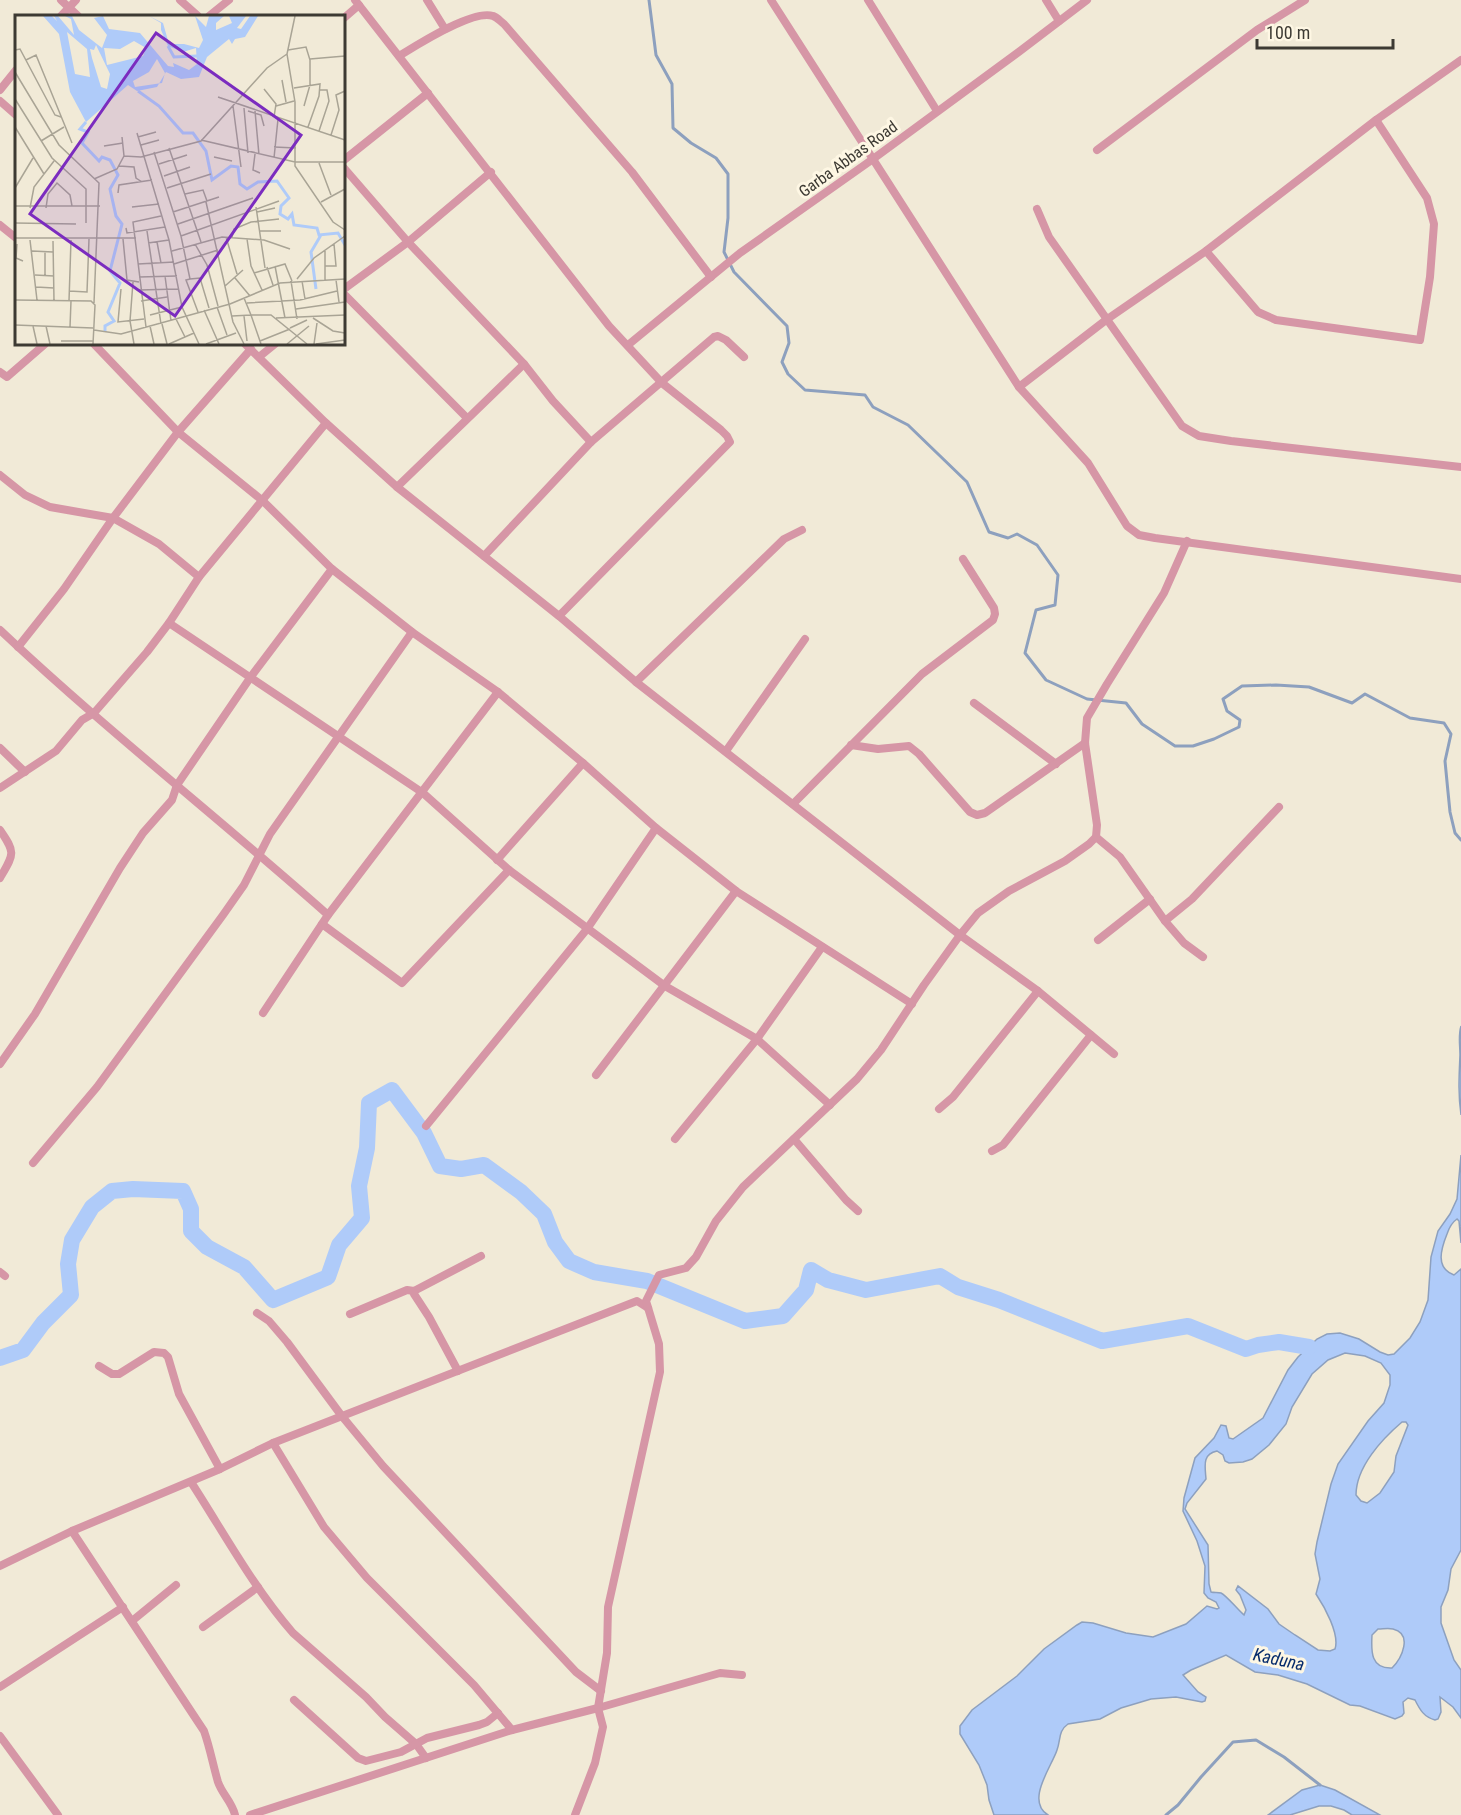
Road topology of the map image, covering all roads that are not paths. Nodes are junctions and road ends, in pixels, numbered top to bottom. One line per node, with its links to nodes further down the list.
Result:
1 (61, 0): 12 (street)
2 (76, 0): 12 (street)
3 (180, 0): 15 (street)
4 (229, 0): 16 (street)
5 (427, 0): 19 (street)
6 (771, 0): 31 (street)
7 (868, 0): 26 (street)
8 (1046, 0): 18 (street)
9 (1087, 0): 18 (street, Garba Abbas Road)
10 (1305, 0): 29 (street)
11 (357, 2): 17 (street); 20 (street)
12 (69, 7): 13 (street); 14 (street)
13 (62, 15)
14 (77, 15)
15 (197, 15)
16 (210, 15)
17 (345, 17)
18 (1059, 21): 26 (street, Garba Abbas Road)
19 (445, 29): 20 (street); 39 (street)
20 (399, 56): 24 (street)
21 (1461, 60): 28 (street)
22 (15, 71): 23 (street)
23 (0, 90)
24 (428, 93): 30 (street); 33 (street)
25 (0, 101): 27 (street)
26 (937, 111): 31 (street, Garba Abbas Road)
27 (15, 114)
28 (1376, 120): 38 (street); 38 (street)
29 (1097, 150)
30 (345, 159)
31 (873, 159): 39 (street, Garba Abbas Road); 53 (street)
32 (345, 169): 37 (street)
33 (490, 172): 37 (street); 46 (street)
34 (1037, 209): 42 (street)
35 (0, 225): 36 (street)
36 (15, 237)
37 (408, 242): 40 (street); 50 (street)
38 (1206, 251): 42 (street)
39 (711, 277): 46 (street, Garba Abbas Road)
40 (345, 288)
41 (345, 295): 54 (street)
42 (1106, 320): 53 (street); 58 (street)
43 (44, 345): 51 (street)
44 (95, 345): 56 (street)
45 (274, 345): 48 (street)
46 (628, 345): 52 (street)
47 (248, 346): 48 (street); 56 (street)
48 (259, 357): 55 (street)
49 (744, 357): 52 (street)
50 (524, 364): 54 (street); 57 (street)
51 (0, 372)
52 (662, 383): 57 (street); 70 (street)
53 (1019, 387): 64 (street)
54 (467, 418): 60 (street)
55 (326, 423): 60 (street); 61 (street)
56 (178, 432): 61 (street); 62 (street)
57 (591, 442): 65 (street)
58 (1461, 467)
59 (0, 475): 62 (street)
60 (397, 487): 65 (street)
61 (263, 501): 67 (street); 68 (street)
62 (112, 518): 68 (street); 75 (street)
63 (802, 530): 77 (street)
64 (1187, 541): 69 (street); 82 (street)
65 (484, 556): 70 (street)
66 (963, 559): 83 (street)
67 (332, 569): 73 (street); 76 (street)
68 (199, 577): 71 (street)
69 (1461, 579)
70 (559, 616): 77 (street)
71 (169, 622): 76 (street); 80 (street)
72 (0, 630): 75 (street)
73 (412, 632): 78 (street); 81 (street)
74 (805, 639): 85 (street)
75 (18, 647): 80 (street)
76 (250, 678): 81 (street); 89 (street)
77 (636, 682): 85 (street)
78 (498, 692): 86 (street); 91 (street)
79 (974, 703): 87 (street)
80 (94, 713): 88 (street); 89 (street)
81 (338, 736): 91 (street); 97 (street)
82 (1085, 743): 87 (street); 96 (street)
83 (851, 745): 87 (street); 92 (street)
84 (0, 748): 88 (street)
85 (726, 752): 92 (street)
86 (583, 763): 94 (street); 98 (street)
87 (1056, 764)
88 (25, 772): 90 (street)
89 (177, 785): 97 (street); 118 (street)
90 (0, 788)
91 (423, 792): 98 (street); 103 (street)
92 (794, 804): 107 (street)
93 (1279, 807): 104 (street)
94 (657, 828): 101 (street); 106 (street)
95 (0, 830): 100 (street)
96 (1096, 837): 102 (street); 107 (street)
97 (260, 854): 103 (street); 126 (street)
98 (497, 860): 99 (street)
99 (509, 870): 105 (street); 106 (street)
100 (0, 878)
101 (736, 891): 109 (street); 111 (street)
102 (1150, 898): 104 (street); 108 (street)
103 (328, 915): 105 (street)
104 (1165, 921): 110 (street)
105 (322, 924): 114 (street)
106 (587, 928): 111 (street); 122 (street)
107 (960, 935): 112 (street); 113 (street)
108 (1098, 940)
109 (822, 947): 113 (street); 116 (street)
110 (1203, 957)
111 (665, 986): 116 (street); 119 (street)
112 (1038, 991): 115 (street); 121 (street)
113 (912, 1004): 120 (street)
114 (263, 1013)
115 (1091, 1035): 117 (street); 125 (street)
116 (757, 1039): 120 (street); 123 (street)
117 (1114, 1054)
118 (0, 1064)
119 (596, 1075)
120 (830, 1105): 124 (street)
121 (939, 1109)
122 (426, 1126)
123 (675, 1139)
124 (794, 1139): 127 (street); 130 (street)
125 (992, 1151)
126 (33, 1163)
127 (858, 1211)
128 (481, 1256): 129 (street)
129 (414, 1291): 132 (street); 134 (street)
130 (647, 1305): 134 (street); 148 (street)
131 (257, 1313): 135 (street)
132 (350, 1314)
133 (99, 1366): 137 (street)
134 (458, 1371): 135 (street)
135 (341, 1415): 136 (street); 148 (street)
136 (273, 1443): 137 (street); 151 (street)
137 (220, 1469): 138 (street)
138 (191, 1482): 139 (street); 142 (street)
139 (72, 1531): 140 (street); 143 (street)
140 (0, 1566)
141 (176, 1586): 144 (street)
142 (258, 1587): 145 (street); 154 (street)
143 (123, 1607): 144 (street); 147 (street)
144 (132, 1621): 158 (street)
145 (203, 1628)
146 (742, 1675): 150 (street)
147 (0, 1687)
148 (601, 1690): 150 (street)
149 (294, 1700): 154 (street)
150 (598, 1708): 152 (street); 160 (street)
151 (498, 1713): 152 (street); 154 (street)
152 (512, 1730): 155 (street)
153 (0, 1736): 157 (street)
154 (416, 1743): 155 (street)
155 (426, 1758): 156 (street)
156 (273, 1812): 159 (street)
157 (57, 1815)
158 (235, 1815)
159 (250, 1815)
160 (575, 1815)

